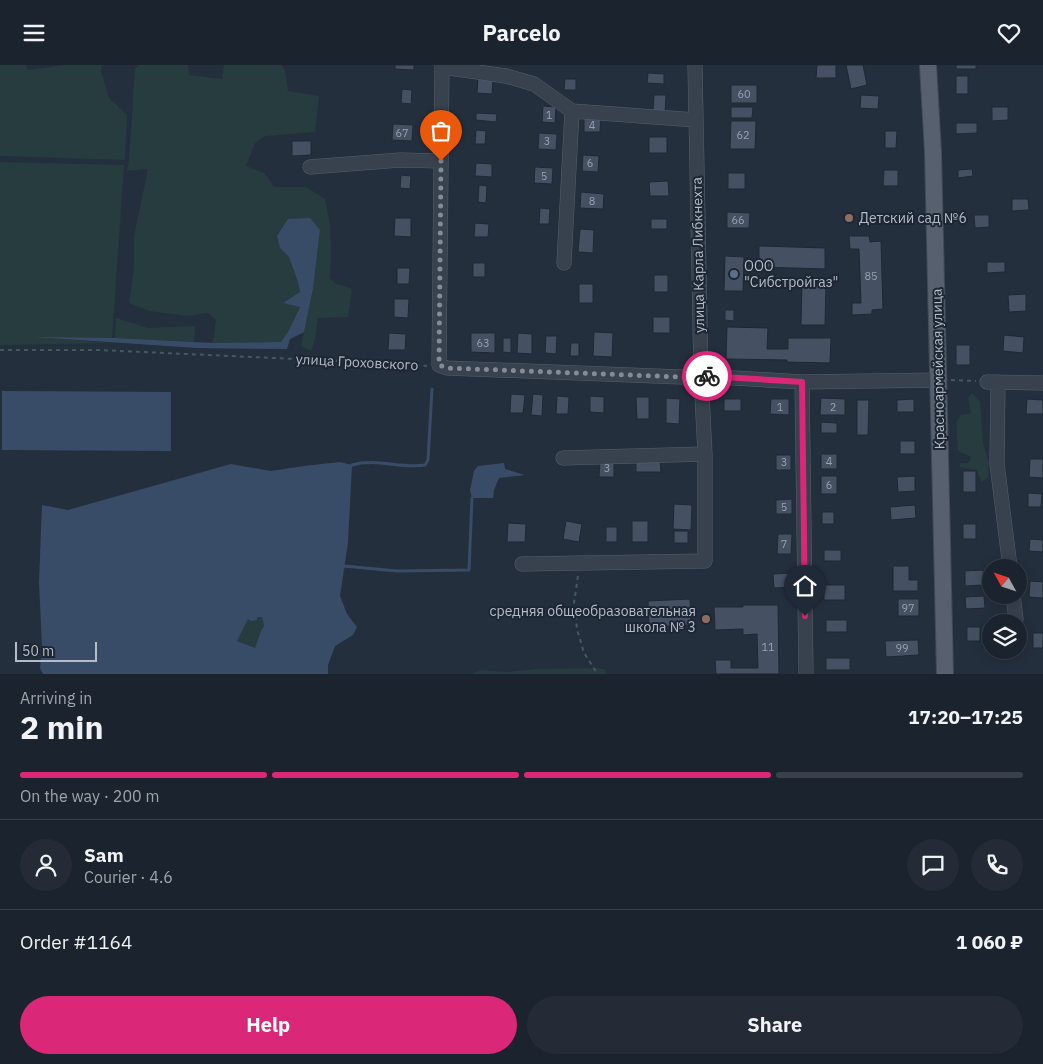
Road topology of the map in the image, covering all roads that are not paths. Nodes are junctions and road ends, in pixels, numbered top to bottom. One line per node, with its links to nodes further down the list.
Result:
1 (695, 65): 5 (street, улица Карла Либкнехта)
2 (928, 65): 10 (main road, Красноармейская улица)
3 (442, 66): 4 (street); 6 (street)
4 (572, 111): 5 (street); 8 (street)
5 (696, 120): 9 (street, улица Карла Либкнехта)
6 (441, 161): 7 (street); 9 (street)
7 (310, 167)
8 (564, 263)
9 (701, 376): 11 (street); 13 (street, улица Карла Либкнехта)
10 (938, 380): 11 (street); 18 (main road, Красноармейская улица)
11 (802, 382): 17 (street)
12 (1043, 383): 15 (street)
13 (705, 454): 14 (street); 16 (street, улица Карла Либкнехта)
14 (564, 458)
15 (1009, 559)
16 (522, 564)
17 (806, 674)
18 (946, 674)

